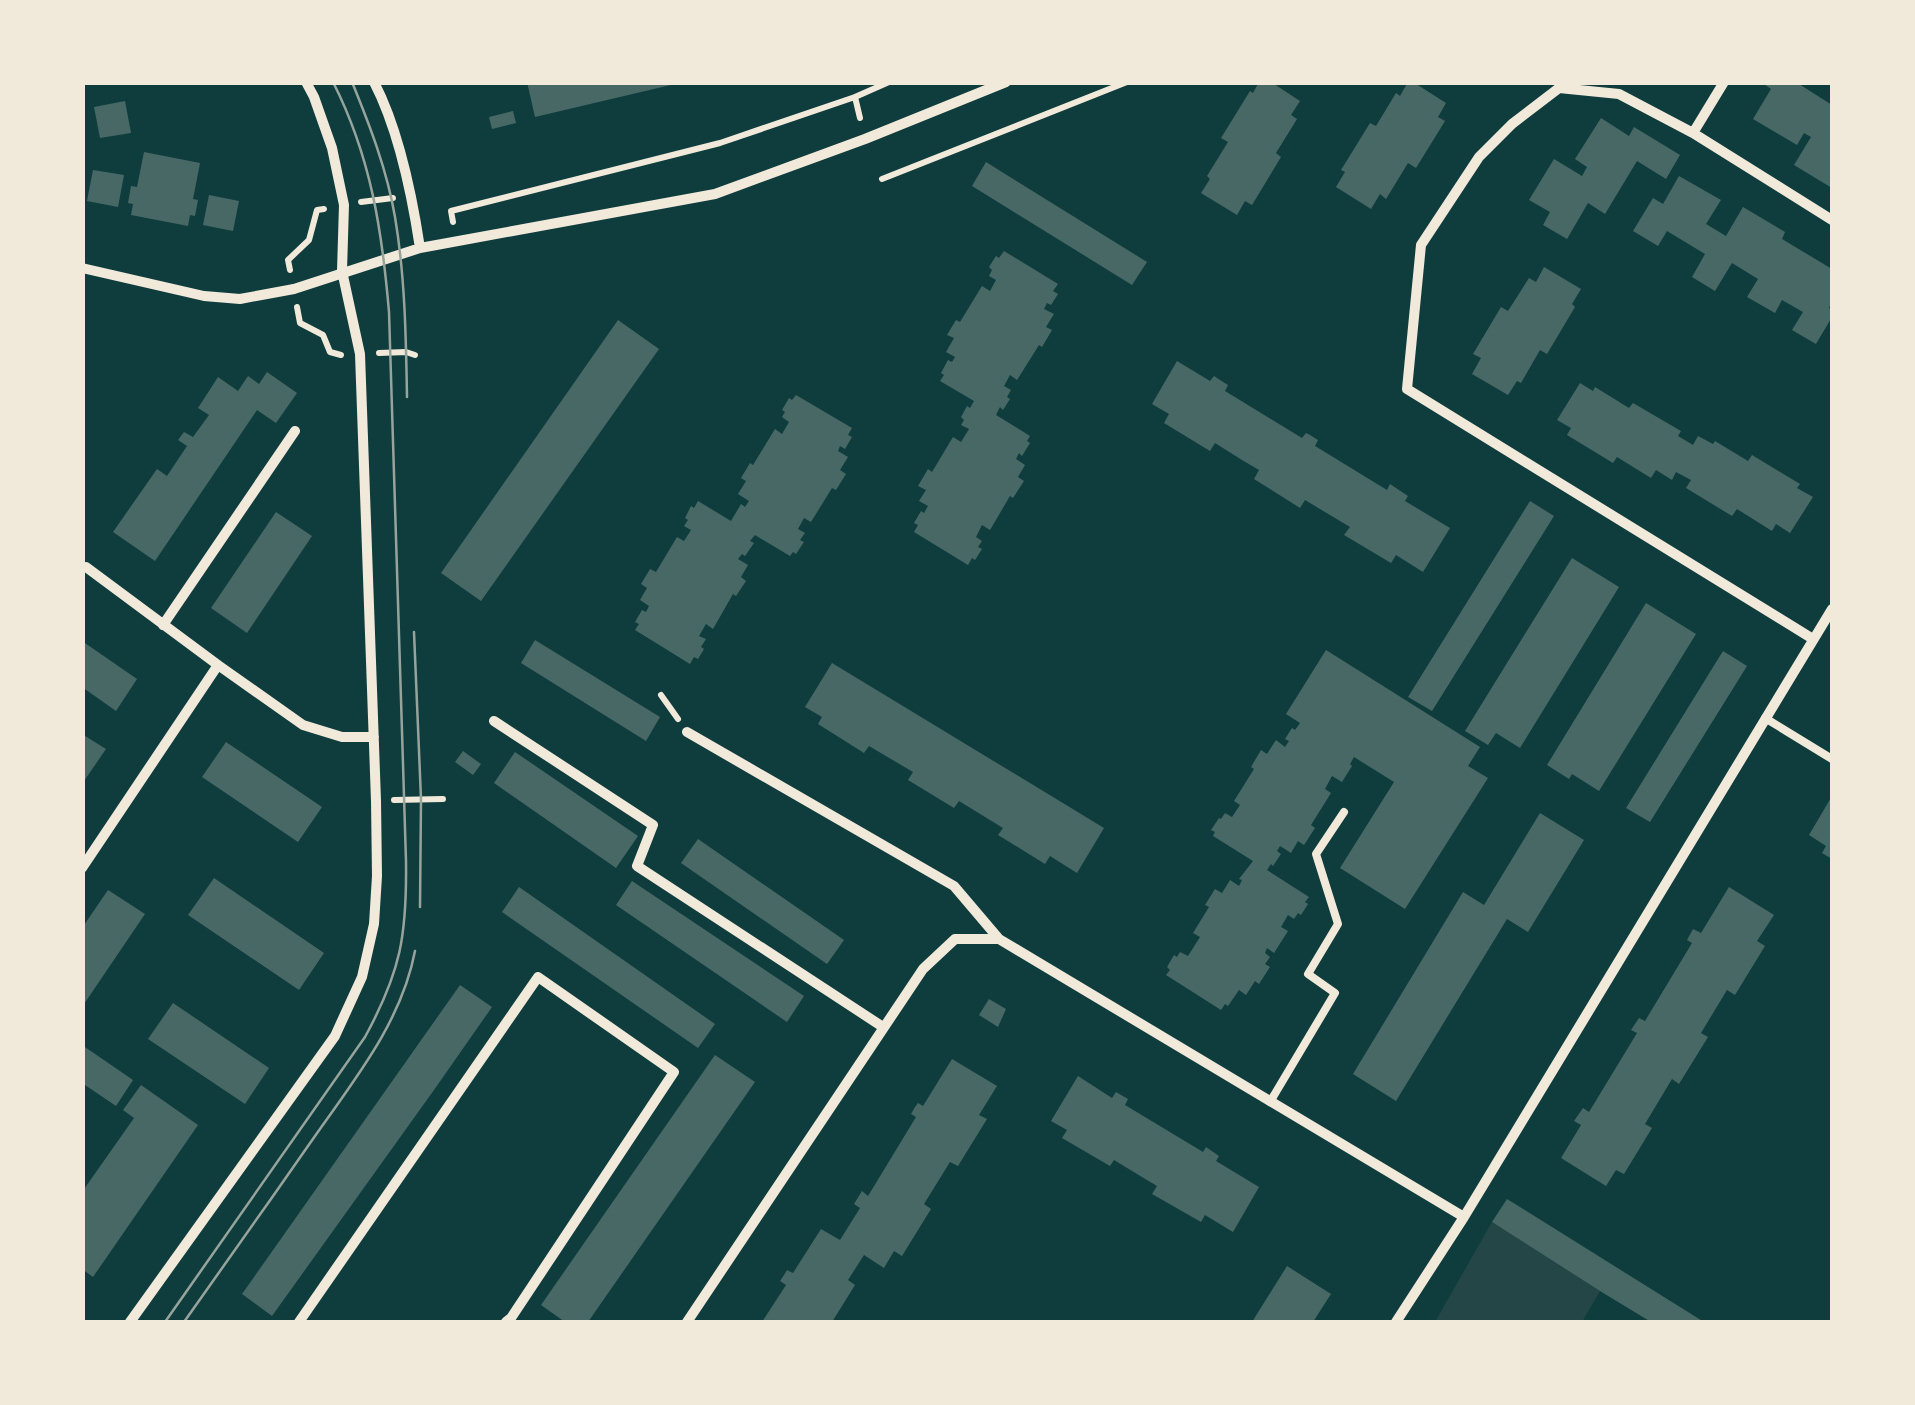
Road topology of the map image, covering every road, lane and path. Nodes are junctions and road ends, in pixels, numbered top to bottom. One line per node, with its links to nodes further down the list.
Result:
1 (306, 82): 19 (street)
2 (374, 82): 16 (street)
3 (889, 82): 7 (path)
4 (1006, 82): 9 (street)
5 (1127, 82): 10 (path)
6 (1724, 82): 8 (street)
7 (855, 97): 9 (path); 14 (path)
8 (1693, 133): 15 (street); 28 (street)
9 (866, 138): 16 (street)
10 (882, 178)
11 (395, 197): 12 (path)
12 (371, 200)
13 (332, 206): 17 (path)
14 (451, 210)
15 (1832, 220)
16 (420, 248): 19 (street)
17 (288, 265)
18 (82, 268): 19 (street)
19 (342, 271): 33 (street)
20 (298, 312): 22 (path)
21 (378, 352): 23 (path)
22 (342, 355)
23 (415, 355)
24 (295, 431): 27 (street)
25 (82, 568): 27 (street)
26 (1832, 610): 28 (street)
27 (163, 624): 29 (street)
28 (1813, 639): 30 (street)
29 (218, 665): 33 (street); 36 (street)
30 (1765, 718): 34 (lane); 40 (street)
31 (494, 721): 38 (street)
32 (687, 732): 37 (street)
33 (374, 736): 42 (street)
34 (1832, 760)
35 (1344, 812): 39 (lane)
36 (82, 868)
37 (999, 940): 38 (street); 39 (street)
38 (883, 1027): 44 (street)
39 (1270, 1102): 40 (street)
40 (1464, 1217): 45 (street)
41 (512, 1321): 43 (street)
42 (130, 1322)
43 (299, 1322)
44 (688, 1322)
45 (1396, 1322)

